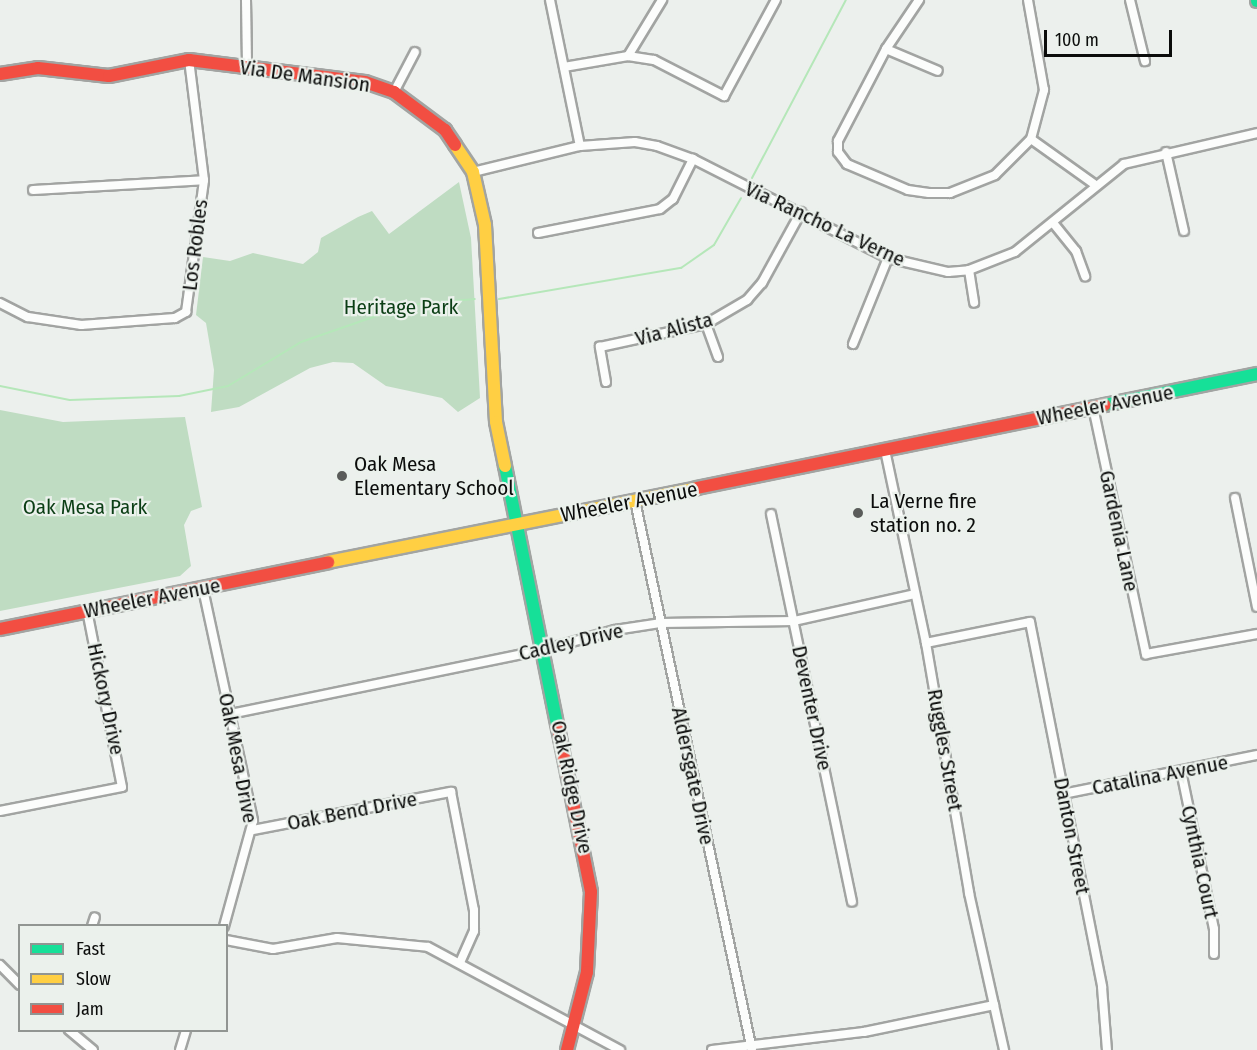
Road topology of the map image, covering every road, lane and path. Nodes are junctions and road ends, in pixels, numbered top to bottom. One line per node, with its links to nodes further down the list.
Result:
1 (246, 0): 13 (street)
2 (550, 0): 14 (street)
3 (662, 0): 10 (street)
4 (776, 0): 10 (street)
5 (919, 0): 8 (street)
6 (1028, 0): 19 (street)
7 (1130, 0): 12 (street)
8 (886, 49): 15 (street); 19 (street)
9 (415, 52): 17 (street)
10 (628, 56): 14 (street)
11 (189, 60): 13 (street, Via De Mansion); 16 (street, Via De Mansion); 24 (street, Los Robles)
12 (1144, 61)
13 (247, 67): 17 (street, Via De Mansion)
14 (564, 67): 20 (street)
15 (938, 71)
16 (0, 74)
17 (394, 92): 23 (street, Via De Mansion)
18 (1257, 133): 21 (street, Via Rancho La Verne)
19 (1031, 139): 25 (street)
20 (580, 146): 22 (street, Via Rancho La Verne); 23 (street, Via Rancho La Verne)
21 (1166, 152): 25 (street, Via Rancho La Verne); 29 (street)
22 (693, 159): 27 (street, Via Rancho La Verne); 30 (street)
23 (473, 172): 46 (street, Via De Mansion)
24 (204, 180): 26 (street); 34 (street, Los Robles)
25 (1094, 184): 28 (street, Via Rancho La Verne)
26 (33, 190)
27 (801, 212): 31 (street, Via Rancho La Verne); 36 (street, Via Alista)
28 (1054, 224): 32 (street, Via Rancho La Verne); 33 (street)
29 (1184, 231)
30 (538, 233)
31 (888, 258): 32 (street, Via Rancho La Verne); 37 (street)
32 (969, 270): 35 (street)
33 (1085, 276)
34 (0, 303)
35 (974, 303)
36 (706, 324): 38 (street); 40 (street, Via Alista)
37 (853, 344)
38 (718, 357)
39 (1257, 375): 41 (street, Wheeler Avenue)
40 (606, 382)
41 (1093, 407): 42 (street, Wheeler Avenue); 54 (street, Gardenia Lane)
42 (885, 450): 44 (street, Wheeler Avenue); 48 (street, Ruggles Street)
43 (1235, 498): 49 (street)
44 (635, 501): 46 (street, Wheeler Avenue); 52 (street, Aldersgate Drive)
45 (771, 514): 51 (street, Deventer Drive)
46 (516, 525): 47 (street, Wheeler Avenue); 56 (street, Oak Ridge Drive)
47 (203, 589): 50 (street, Wheeler Avenue); 57 (street, Oak Mesa Drive)
48 (915, 594): 51 (street, Cadley Drive); 55 (street, Ruggles Street)
49 (1257, 607)
50 (87, 611): 53 (street, Wheeler Avenue); 61 (street, Hickory Drive)
51 (794, 621): 52 (street, Cadley Drive); 63 (street, Deventer Drive)
52 (661, 623): 56 (street, Cadley Drive); 74 (street, Aldersgate Drive)
53 (0, 629)
54 (1257, 634)
55 (926, 643): 60 (street, Danton Street); 70 (street, Ruggles Street)
56 (543, 650): 57 (street, Cadley Drive); 71 (street, Oak Ridge Drive)
57 (230, 714): 62 (street, Oak Mesa Drive)
58 (1257, 755): 59 (street, Catalina Avenue)
59 (1181, 771): 60 (street, Catalina Avenue); 66 (street, Cynthia Court)
60 (1063, 794): 81 (street, Danton Street)
61 (0, 812)
62 (253, 830): 64 (street, Oak Mesa Drive); 67 (street, Oak Bend Drive)
63 (852, 902)
64 (225, 924)
65 (228, 940): 67 (street)
66 (1215, 954)
67 (460, 962): 71 (street)
68 (0, 965): 69 (street)
69 (18, 983)
70 (994, 1005): 74 (street); 80 (street, Ruggles Street)
71 (576, 1027): 77 (street, Oak Ridge Drive); 78 (street)
72 (71, 1032): 75 (street)
73 (185, 1032): 76 (street)
74 (751, 1046): 79 (street)
75 (93, 1050)
76 (180, 1050)
77 (567, 1050)
78 (620, 1050)
79 (712, 1050)
80 (1004, 1050)
81 (1107, 1050)

